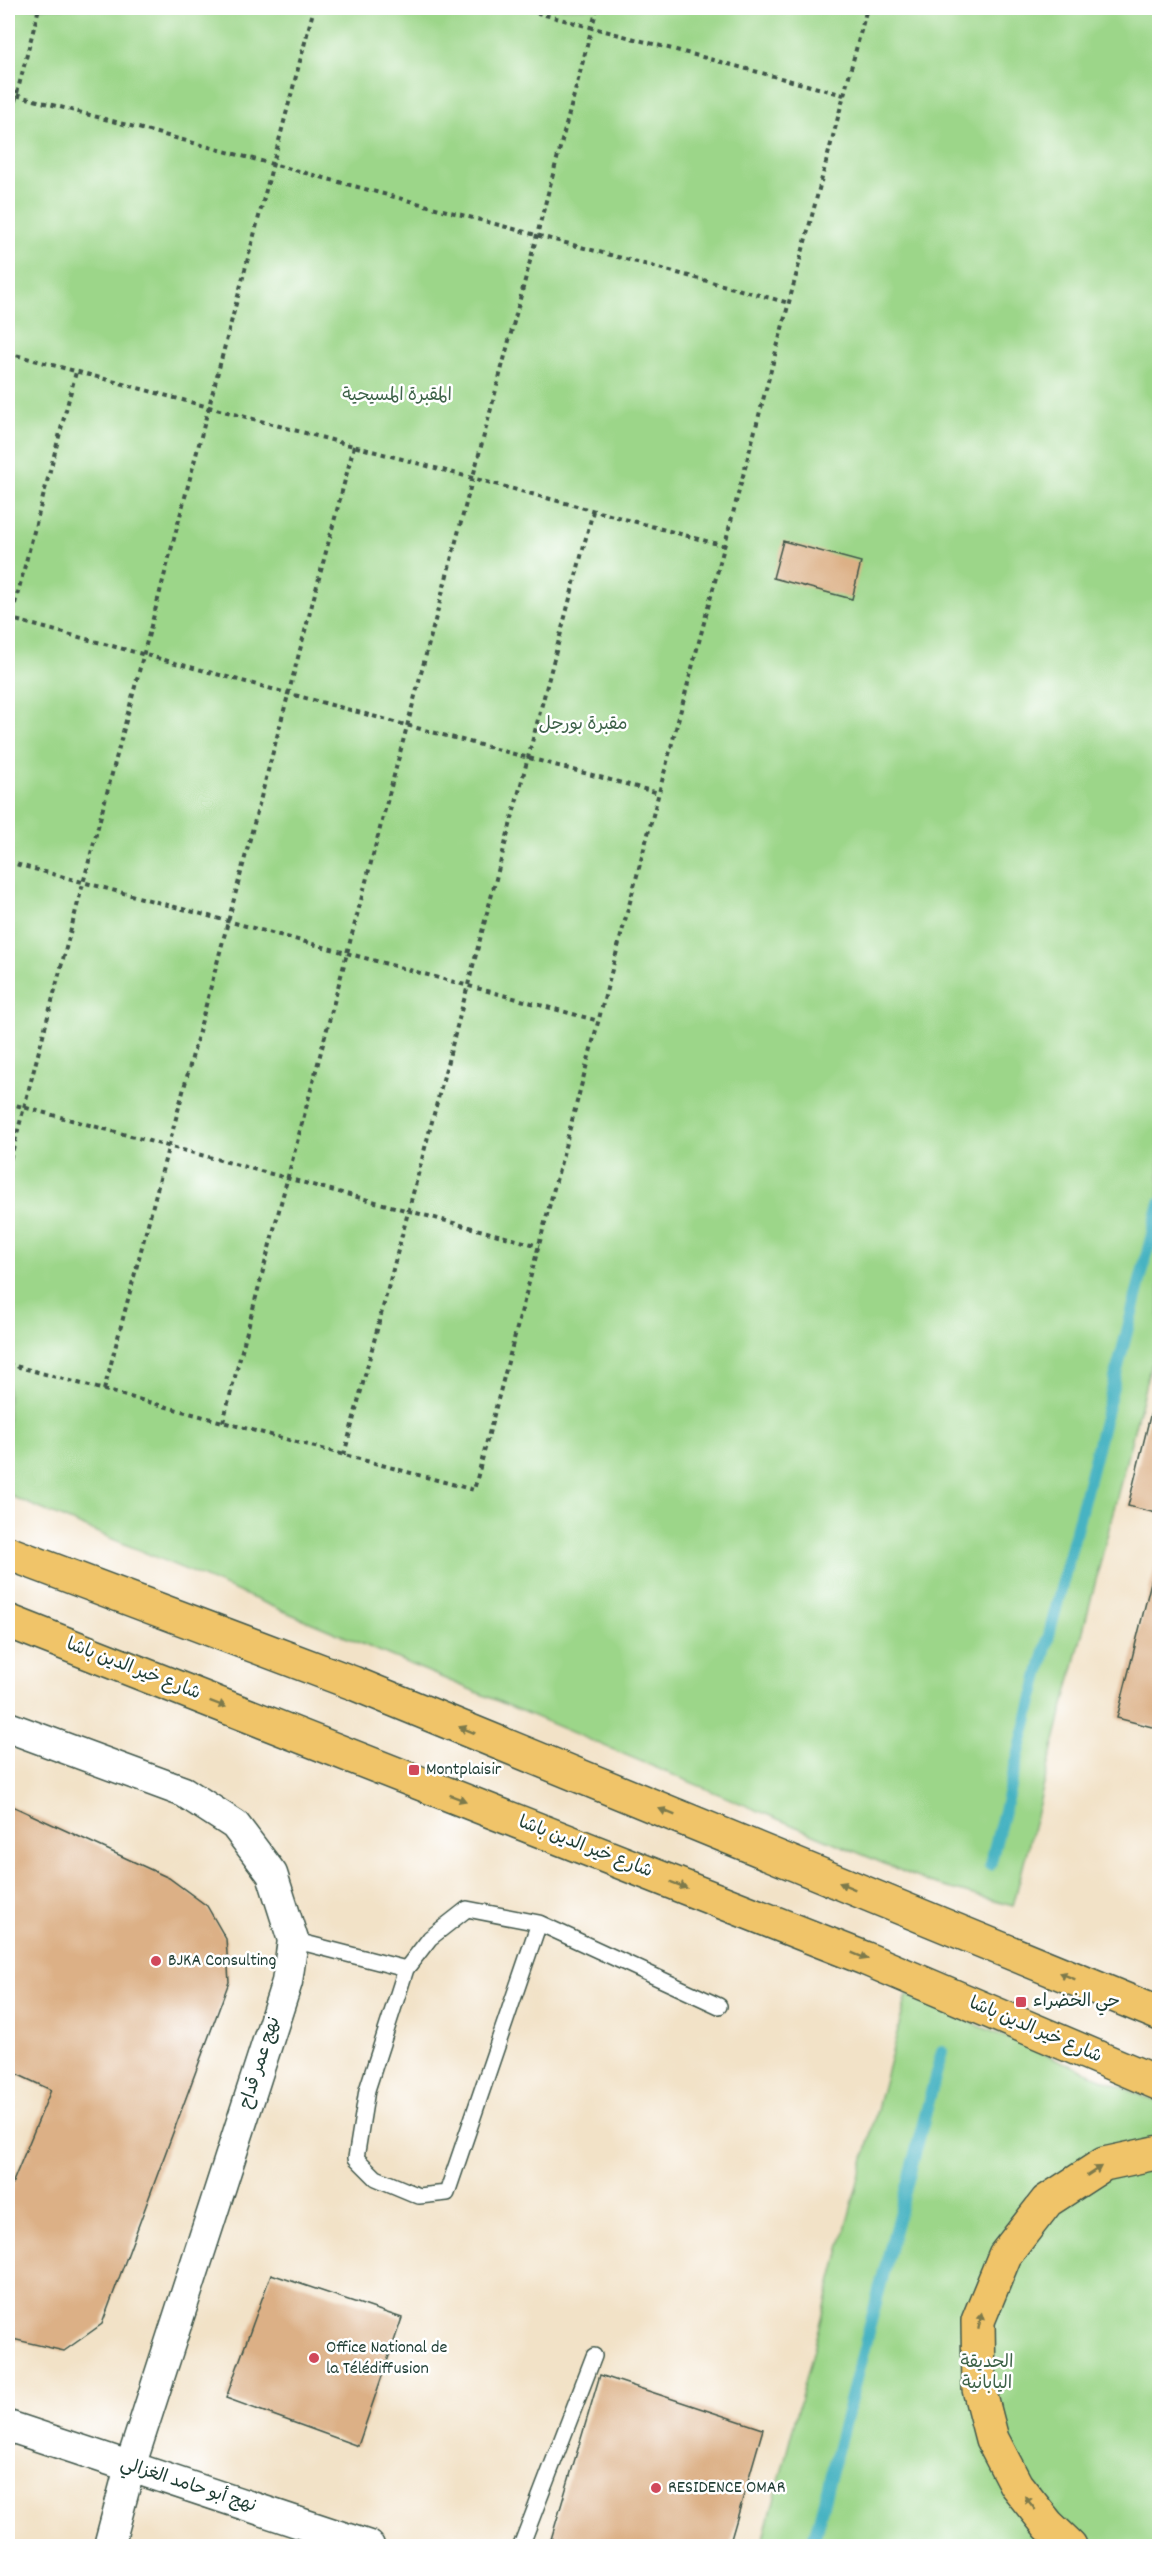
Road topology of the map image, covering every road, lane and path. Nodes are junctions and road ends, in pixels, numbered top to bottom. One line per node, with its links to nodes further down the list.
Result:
1 (39, 8): 8 (path)
2 (314, 8): 11 (path)
3 (519, 8): 6 (path)
4 (597, 8): 6 (path)
5 (867, 8): 9 (path)
6 (592, 27): 9 (path); 12 (path)
7 (8, 93): 8 (path)
8 (16, 95): 10 (path); 11 (path)
9 (844, 95): 13 (path)
10 (8, 128)
11 (273, 164): 12 (path); 16 (path)
12 (537, 235): 13 (path); 18 (path)
13 (789, 303): 20 (path)
14 (8, 353): 15 (path)
15 (76, 372): 16 (path); 21 (path)
16 (209, 408): 17 (path); 23 (path)
17 (354, 446): 18 (path); 24 (path)
18 (473, 478): 19 (path); 25 (path)
19 (594, 511): 20 (path); 26 (path)
20 (725, 546): 27 (path)
21 (9, 618): 22 (path); 23 (path)
22 (8, 630)
23 (143, 654): 24 (path); 29 (path)
24 (288, 693): 25 (path); 30 (path)
25 (407, 725): 26 (path); 31 (path)
26 (528, 758): 27 (path); 32 (path)
27 (659, 793): 33 (path)
28 (8, 862): 29 (path)
29 (83, 882): 30 (path); 35 (path)
30 (228, 921): 31 (path); 36 (path)
31 (347, 953): 32 (path); 38 (path)
32 (468, 986): 33 (path); 39 (path)
33 (599, 1021): 40 (path)
34 (8, 1103): 35 (path)
35 (23, 1108): 36 (path); 37 (path)
36 (169, 1146): 38 (path); 42 (path)
37 (8, 1167)
38 (287, 1179): 39 (path); 43 (path)
39 (409, 1211): 40 (path); 44 (path)
40 (539, 1246): 44 (path)
41 (8, 1364): 42 (path)
42 (104, 1390): 43 (path)
43 (223, 1422): 44 (path)
44 (344, 1455)
45 (8, 1553): 52 (main road, one-way to 45)
46 (8, 1621): 53 (main road, شارع خير الدين باشا, one-way to 53)
47 (8, 1727): 49 (street, نهج عمر قداح)
48 (539, 1923): 50 (lane); 50 (lane); 51 (lane)
49 (293, 1940): 50 (lane); 57 (street, نهج عمر قداح)
50 (406, 1969)
51 (719, 2006)
52 (1160, 2014)
53 (1160, 2084)
54 (1160, 2152): 61 (main road, one-way to 54)
55 (594, 2356): 60 (lane)
56 (8, 2426): 57 (street, نهج أبو حامد الغزالي)
57 (130, 2467): 58 (street, نهج عمر قداح); 59 (street, نهج أبو حامد الغزالي)
58 (109, 2547)
59 (369, 2547)
60 (521, 2547)
61 (1070, 2547)

